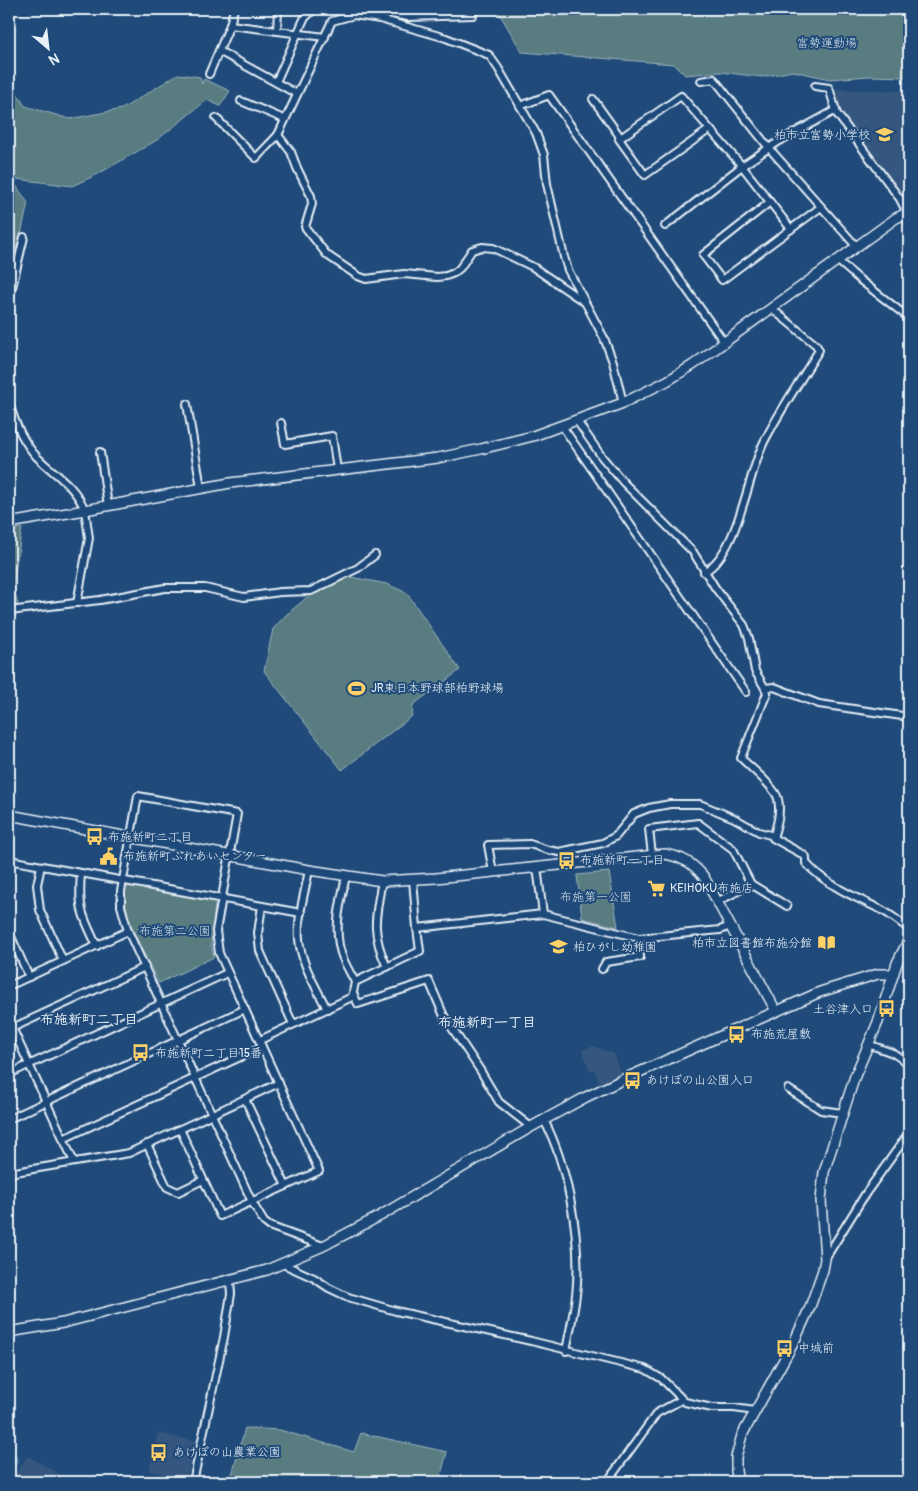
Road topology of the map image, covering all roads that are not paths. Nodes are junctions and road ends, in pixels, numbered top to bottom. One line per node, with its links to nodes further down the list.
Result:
1 (234, 9): 8 (street)
2 (278, 9): 9 (street)
3 (314, 9): 10 (street)
4 (364, 9): 6 (street)
5 (474, 9): 7 (street)
6 (365, 17): 7 (street); 11 (street)
7 (380, 19): 20 (street)
8 (230, 25): 9 (street); 12 (street)
9 (277, 31): 10 (street)
10 (298, 33): 11 (street); 14 (street)
11 (325, 37): 17 (street)
12 (219, 50): 13 (street); 14 (street)
13 (209, 74)
14 (276, 82): 17 (street)
15 (701, 82): 27 (street)
16 (815, 86): 21 (street)
17 (297, 94): 23 (street)
18 (593, 99): 26 (street)
19 (241, 102): 23 (street)
20 (520, 106): 38 (street); 41 (street)
21 (836, 110): 27 (street); 31 (street)
22 (216, 118): 25 (street)
23 (284, 119): 25 (street)
24 (710, 129): 26 (street); 26 (street); 28 (street)
25 (278, 135): 38 (street)
26 (621, 138)
27 (769, 148): 28 (street); 30 (street)
28 (742, 166): 29 (street); 32 (street)
29 (770, 202): 33 (street); 33 (street)
30 (821, 206): 33 (street); 35 (street)
31 (906, 218): 35 (street)
32 (665, 226)
33 (791, 229)
34 (24, 238): 37 (street)
35 (856, 246): 36 (street)
36 (837, 260): 39 (street); 40 (street)
37 (9, 300)
38 (585, 302): 43 (street)
39 (771, 308): 41 (street); 55 (street)
40 (909, 318)
41 (724, 342): 43 (street)
42 (9, 402): 52 (street)
43 (623, 403): 45 (street)
44 (186, 404): 50 (street)
45 (576, 421): 47 (street); 55 (street)
46 (281, 423): 49 (street)
47 (562, 426): 49 (street); 59 (street)
48 (100, 452): 51 (street)
49 (337, 470): 50 (street)
50 (201, 488): 51 (street)
51 (108, 506): 52 (street)
52 (85, 510): 53 (street); 56 (street)
53 (9, 523)
54 (375, 555): 56 (street)
55 (704, 572): 58 (street)
56 (77, 603): 57 (street)
57 (9, 611)
58 (765, 688): 60 (street); 63 (street)
59 (746, 692)
60 (909, 717)
61 (9, 815): 62 (street)
62 (131, 836): 64 (street); 64 (street); 74 (street)
63 (774, 836): 70 (street); 85 (street)
64 (229, 855): 69 (street); 77 (street)
65 (652, 855): 68 (street); 76 (street); 78 (street)
66 (9, 860): 67 (street)
67 (40, 866): 71 (street); 91 (street)
68 (537, 867): 70 (street); 82 (street)
69 (309, 870): 72 (street); 81 (street)
70 (492, 872): 73 (street)
71 (81, 873): 74 (street); 90 (street)
72 (346, 876): 75 (street); 98 (street)
73 (413, 880): 75 (street); 84 (street)
74 (122, 881): 77 (street); 86 (street)
75 (382, 881): 93 (street)
76 (751, 884): 78 (street); 80 (street)
77 (222, 899): 79 (street); 95 (street)
78 (717, 902): 83 (street)
79 (262, 906): 81 (street); 106 (street)
80 (787, 906)
81 (301, 913): 103 (street)
82 (543, 914): 84 (street); 88 (street)
83 (730, 926): 88 (street); 104 (street)
84 (417, 928): 93 (street)
85 (909, 929)
86 (128, 930): 90 (street); 92 (street)
87 (9, 932): 97 (street)
88 (638, 938): 94 (street)
89 (909, 939): 96 (street)
90 (97, 946): 91 (street)
91 (63, 961): 97 (street)
92 (145, 967): 101 (street); 107 (street)
93 (388, 967): 98 (street)
94 (602, 969)
95 (227, 973): 101 (street); 102 (street)
96 (893, 974): 104 (street); 110 (street)
97 (29, 976): 99 (street)
98 (354, 982): 100 (street)
99 (9, 986)
100 (352, 992): 103 (street); 124 (street)
101 (162, 1003): 108 (street); 113 (street)
102 (245, 1009): 108 (street); 109 (street)
103 (326, 1009): 106 (street)
104 (776, 1011): 123 (street)
105 (9, 1021): 107 (street)
106 (293, 1024): 109 (street)
107 (10, 1029): 113 (street)
108 (179, 1040): 115 (street); 119 (street)
109 (260, 1040): 111 (street)
110 (868, 1044): 112 (street); 120 (street)
111 (262, 1047): 115 (street); 116 (street)
112 (909, 1064)
113 (29, 1065): 114 (street); 119 (street)
114 (9, 1074)
115 (196, 1078): 121 (street); 127 (street)
116 (279, 1083): 118 (street); 132 (street)
117 (788, 1088): 120 (street)
118 (245, 1099): 121 (street); 132 (street)
119 (46, 1102): 122 (street); 127 (street)
120 (842, 1113): 135 (street)
121 (213, 1114): 125 (street); 133 (street)
122 (9, 1119)
123 (544, 1120): 124 (street); 139 (street)
124 (531, 1127): 134 (street)
125 (180, 1129): 128 (street); 131 (street)
126 (909, 1133): 135 (street)
127 (63, 1139): 129 (street)
128 (147, 1144): 129 (street); 131 (street)
129 (74, 1162): 130 (street)
130 (9, 1173)
131 (203, 1180): 133 (street)
132 (286, 1186): 133 (street)
133 (252, 1202): 134 (street)
134 (323, 1246): 136 (street)
135 (825, 1258): 141 (street)
136 (283, 1264): 137 (street); 139 (street)
137 (230, 1281): 138 (street); 142 (street)
138 (9, 1332)
139 (566, 1351): 140 (street)
140 (681, 1400): 141 (street); 143 (street)
141 (755, 1411): 144 (street)
142 (193, 1482)
143 (608, 1482)
144 (738, 1482)

